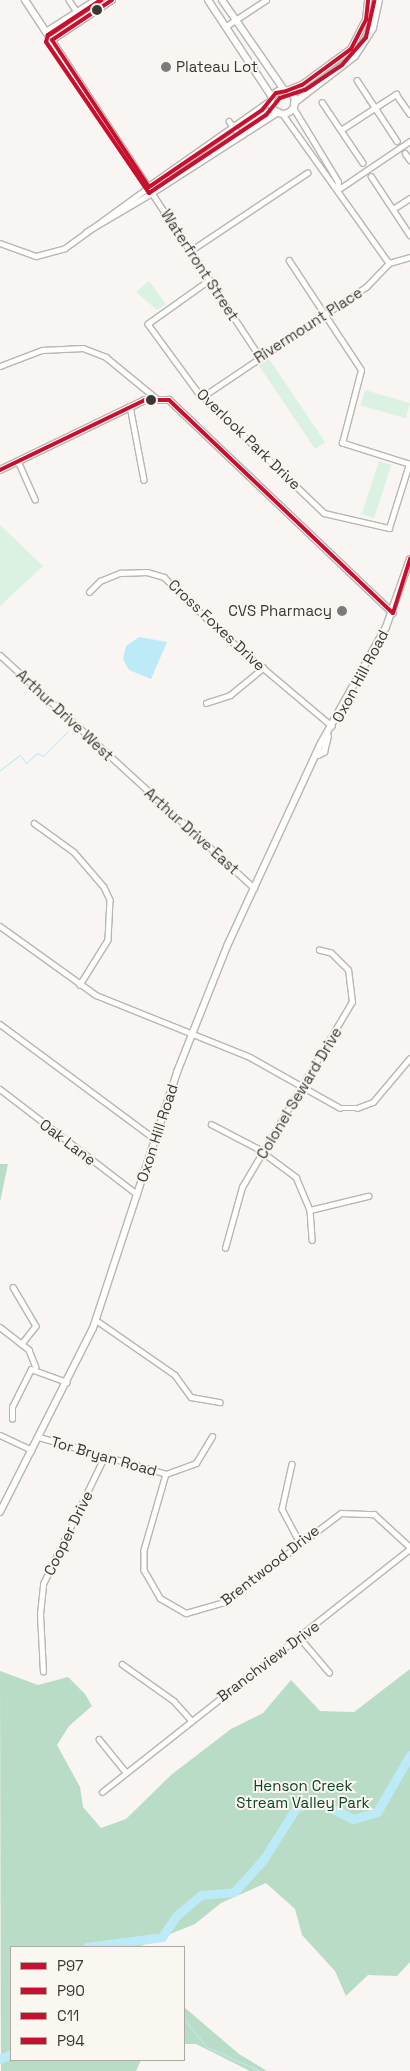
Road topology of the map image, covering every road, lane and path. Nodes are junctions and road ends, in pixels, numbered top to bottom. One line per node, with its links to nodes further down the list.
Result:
1 (25, 0): 13 (main road, Waterfront Street)
2 (69, 0): 10 (street)
3 (96, 0): 10 (main road)
4 (112, 0): 14 (main road)
5 (208, 0): 12 (main road)
6 (222, 0): 11 (main road)
7 (266, 0): 11 (street)
8 (368, 0): 16 (main road)
9 (379, 0): 19 (main road)
10 (77, 12): 13 (main road)
11 (235, 21): 12 (street); 16 (main road)
12 (226, 27): 17 (main road)
13 (46, 32): 14 (main road, Waterfront Street)
14 (52, 40): 36 (main road, Waterfront Street)
15 (357, 80): 20 (street)
16 (285, 91): 17 (main road); 19 (main road)
17 (272, 99): 21 (main road); 25 (main road)
18 (322, 102): 24 (street)
19 (294, 105): 21 (main road); 28 (street)
20 (375, 108): 22 (street); 24 (street); 26 (street)
21 (280, 113): 25 (main road); 29 (street)
22 (410, 114)
23 (229, 121): 25 (street)
24 (341, 130): 32 (street)
25 (237, 132): 36 (main road)
26 (397, 141)
27 (410, 141): 35 (street)
28 (317, 145): 29 (street); 35 (street)
29 (308, 148): 35 (street)
30 (405, 153): 31 (street)
31 (410, 160)
32 (363, 163)
33 (307, 173): 41 (street)
34 (371, 176): 38 (street)
35 (339, 189): 44 (street)
36 (151, 190): 40 (street); 41 (street, Waterfront Street)
37 (410, 198): 38 (street)
38 (393, 209): 39 (street)
39 (410, 235)
40 (0, 243)
41 (190, 251): 45 (street, Waterfront Street)
42 (410, 257): 44 (street)
43 (289, 260): 46 (street)
44 (389, 263): 46 (street, Rivermount Place)
45 (210, 280): 47 (street, Waterfront Street); 49 (street, Overlook Park Drive)
46 (324, 313): 47 (street, Rivermount Place); 49 (street, Overlook Park Drive)
47 (259, 355): 49 (street, Rivermount Place)
48 (0, 366): 50 (street)
49 (205, 395)
50 (156, 398): 51 (main road); 58 (main road)
51 (130, 406): 52 (main road); 54 (street)
52 (18, 461): 53 (main road); 55 (street)
53 (0, 470)
54 (144, 480)
55 (35, 499)
56 (410, 559): 58 (main road, Oxon Hill Road)
57 (89, 592): 60 (street, Cross Foxes Drive)
58 (392, 613): 62 (main road, Oxon Hill Road)
59 (0, 655): 63 (street, Arthur Drive West)
60 (262, 668): 61 (street); 62 (street, Cross Foxes Drive)
61 (206, 703)
62 (333, 726): 65 (main road, Oxon Hill Road)
63 (130, 775): 65 (street, Arthur Drive East)
64 (34, 823): 68 (street)
65 (254, 888): 70 (main road, Oxon Hill Road)
66 (0, 926): 68 (street)
67 (319, 950): 72 (street, Colonel Seward Drive)
68 (80, 985): 70 (street)
69 (0, 1024): 75 (street)
70 (192, 1036): 72 (street); 75 (main road, Oxon Hill Road)
71 (410, 1058): 72 (street)
72 (302, 1088): 76 (street, Colonel Seward Drive)
73 (0, 1090): 77 (street, Oak Lane)
74 (211, 1124): 76 (street)
75 (155, 1139): 77 (main road, Oxon Hill Road)
76 (262, 1152): 79 (street); 81 (street, Colonel Seward Drive)
77 (137, 1194): 83 (main road, Oxon Hill Road)
78 (368, 1196): 79 (street)
79 (310, 1210): 80 (street)
80 (312, 1240)
81 (224, 1248)
82 (13, 1287): 85 (street)
83 (96, 1320): 87 (main road, Oxon Hill Road); 88 (street)
84 (0, 1326): 85 (street)
85 (22, 1344): 86 (street)
86 (36, 1367): 87 (street); 89 (street)
87 (67, 1382): 92 (main road, Oxon Hill Road)
88 (220, 1402)
89 (12, 1419)
90 (0, 1435): 93 (street)
91 (212, 1436): 96 (street, Tor Bryan Road)
92 (38, 1437): 93 (main road, Oxon Hill Road); 94 (street, Tor Bryan Road)
93 (32, 1450): 97 (main road, Oxon Hill Road)
94 (104, 1457): 96 (street, Tor Bryan Road); 102 (street, Cooper Drive)
95 (292, 1464): 98 (street)
96 (166, 1474): 98 (street, Brentwood Drive)
97 (0, 1512)
98 (300, 1544): 99 (street, Brentwood Drive)
99 (410, 1548): 100 (street, Branchview Drive)
100 (300, 1638): 103 (street); 104 (street, Branchview Drive)
101 (122, 1664): 104 (street)
102 (43, 1672)
103 (329, 1672)
104 (190, 1719): 106 (street, Branchview Drive)
105 (99, 1739): 106 (street)
106 (125, 1771): 107 (street, Branchview Drive)
107 (102, 1792)

